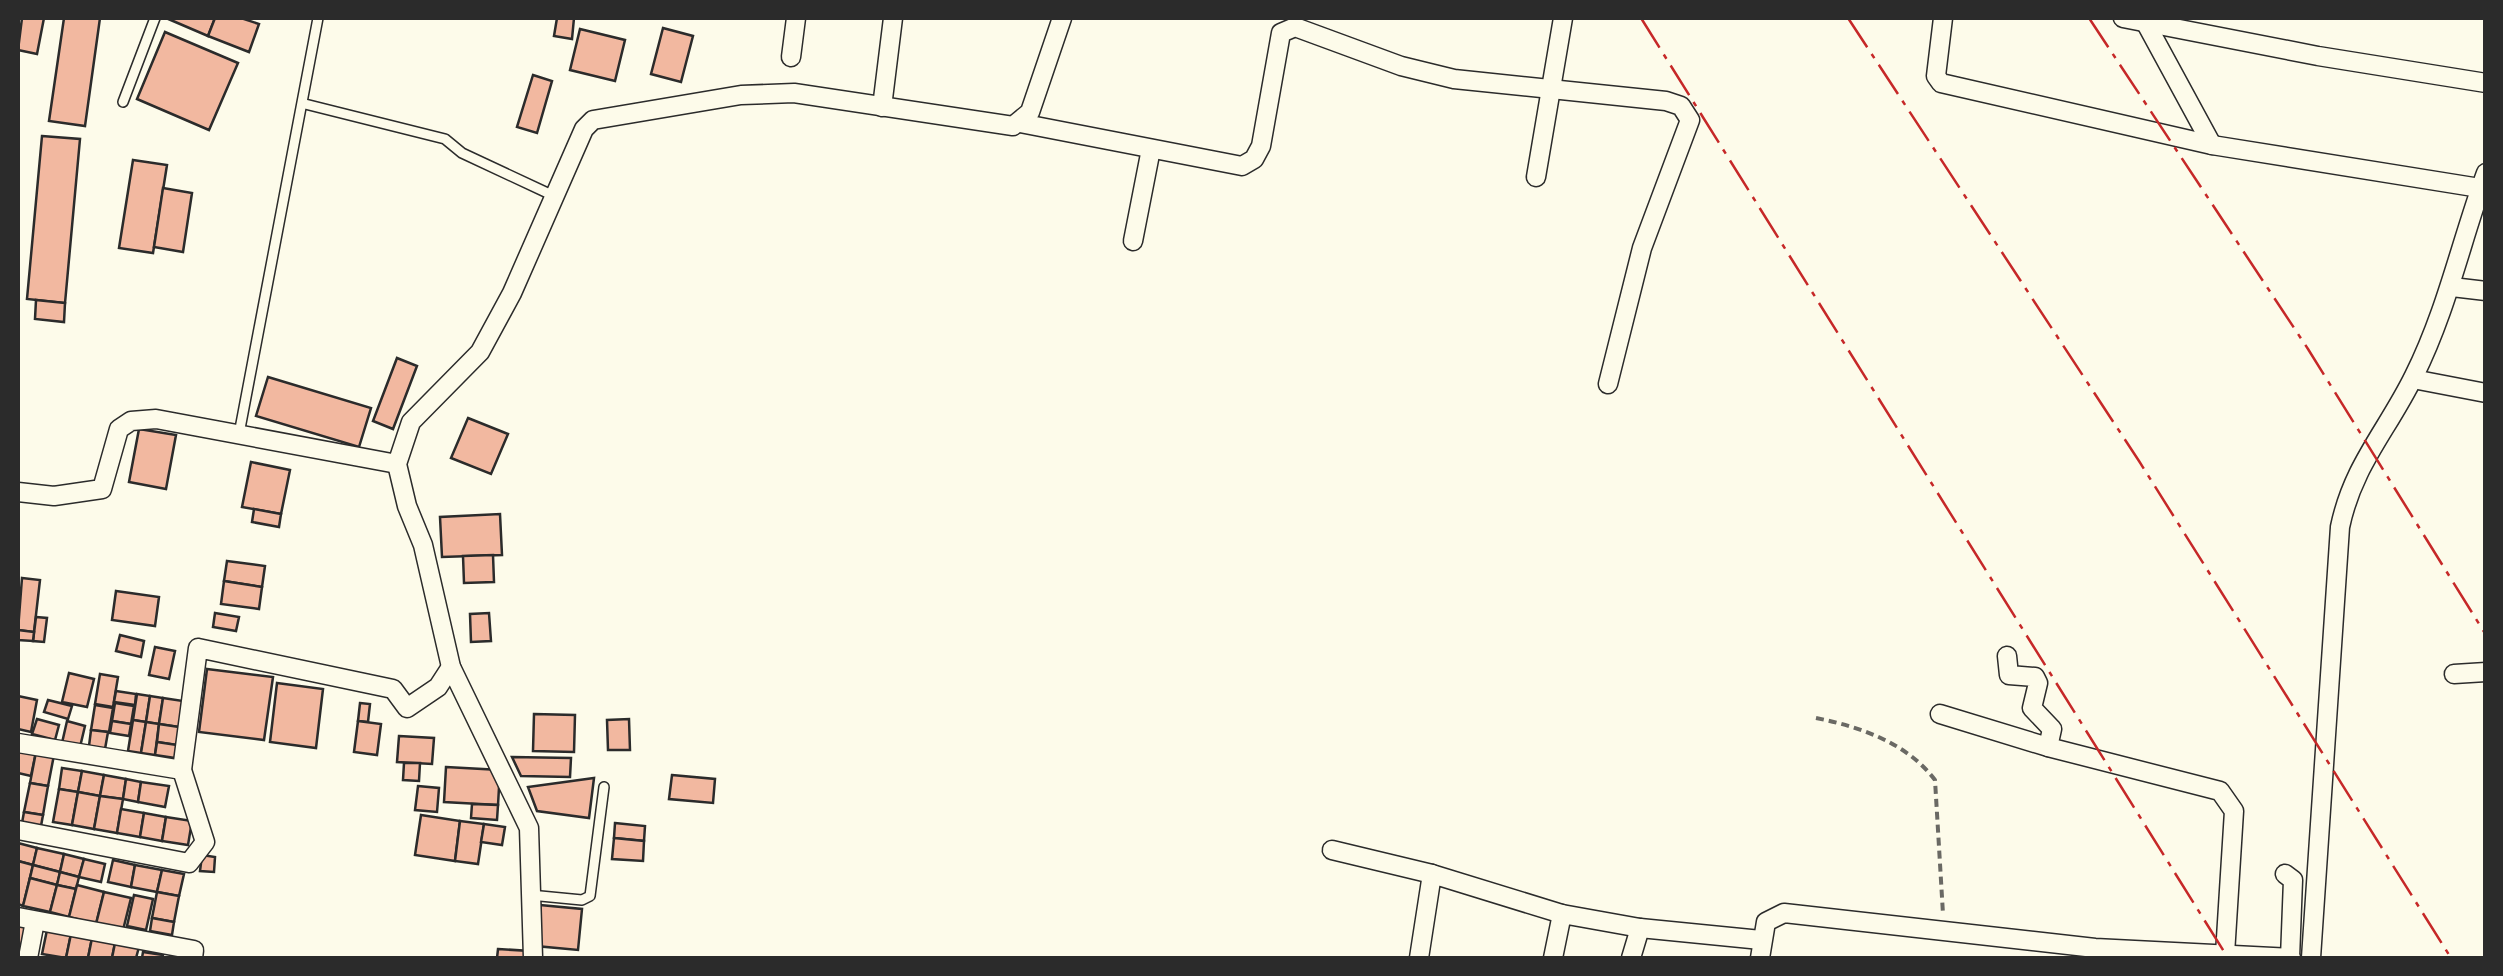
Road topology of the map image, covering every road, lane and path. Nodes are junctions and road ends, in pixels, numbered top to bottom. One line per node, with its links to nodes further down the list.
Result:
1 (156, 18): 13 (lane)
2 (318, 18): 14 (lane)
3 (796, 18): 10 (street)
4 (892, 18): 15 (street)
5 (1062, 18): 16 (street)
6 (1563, 18): 12 (street)
7 (1942, 18): 17 (street)
8 (2123, 18): 9 (street)
9 (2145, 20): 11 (street); 17 (street)
10 (791, 57)
11 (2486, 83)
12 (1554, 88): 18 (street); 19 (street); 26 (street)
13 (122, 102)
14 (305, 104): 21 (lane); 28 (lane)
15 (882, 107): 16 (street); 21 (street)
16 (1020, 123): 18 (street)
17 (2212, 145): 20 (street)
18 (1151, 149): 22 (street)
19 (1536, 178)
20 (2484, 184): 23 (street)
21 (557, 198): 29 (street)
22 (1133, 241)
23 (2452, 287): 24 (street); 25 (street)
24 (2486, 291)
25 (2413, 380): 27 (street); 59 (street)
26 (1608, 384)
27 (2486, 394)
28 (239, 434): 29 (street); 30 (street)
29 (397, 464): 32 (street)
30 (18, 492)
31 (2007, 656): 38 (street)
32 (451, 667): 39 (street); 45 (street)
33 (2486, 672): 34 (street)
34 (2454, 674)
35 (1940, 714): 38 (street)
36 (1816, 718): 49 (path)
37 (18, 743): 39 (street)
38 (2048, 748): 51 (street)
39 (182, 770): 41 (street)
40 (604, 787): 45 (lane)
41 (18, 830)
42 (1332, 850): 43 (street)
43 (1432, 874): 46 (street); 55 (street)
44 (2285, 874): 58 (street)
45 (528, 894): 54 (street)
46 (1562, 914): 48 (street); 56 (street)
47 (26, 919): 52 (street); 53 (street)
48 (1640, 928): 50 (street); 57 (street)
49 (1944, 933): 50 (street); 51 (street)
50 (1761, 949)
51 (2225, 954): 58 (street)
52 (28, 958)
53 (193, 958)
54 (533, 958)
55 (1419, 958)
56 (1553, 958)
57 (1631, 958)
58 (2290, 958)
59 (2312, 958)

